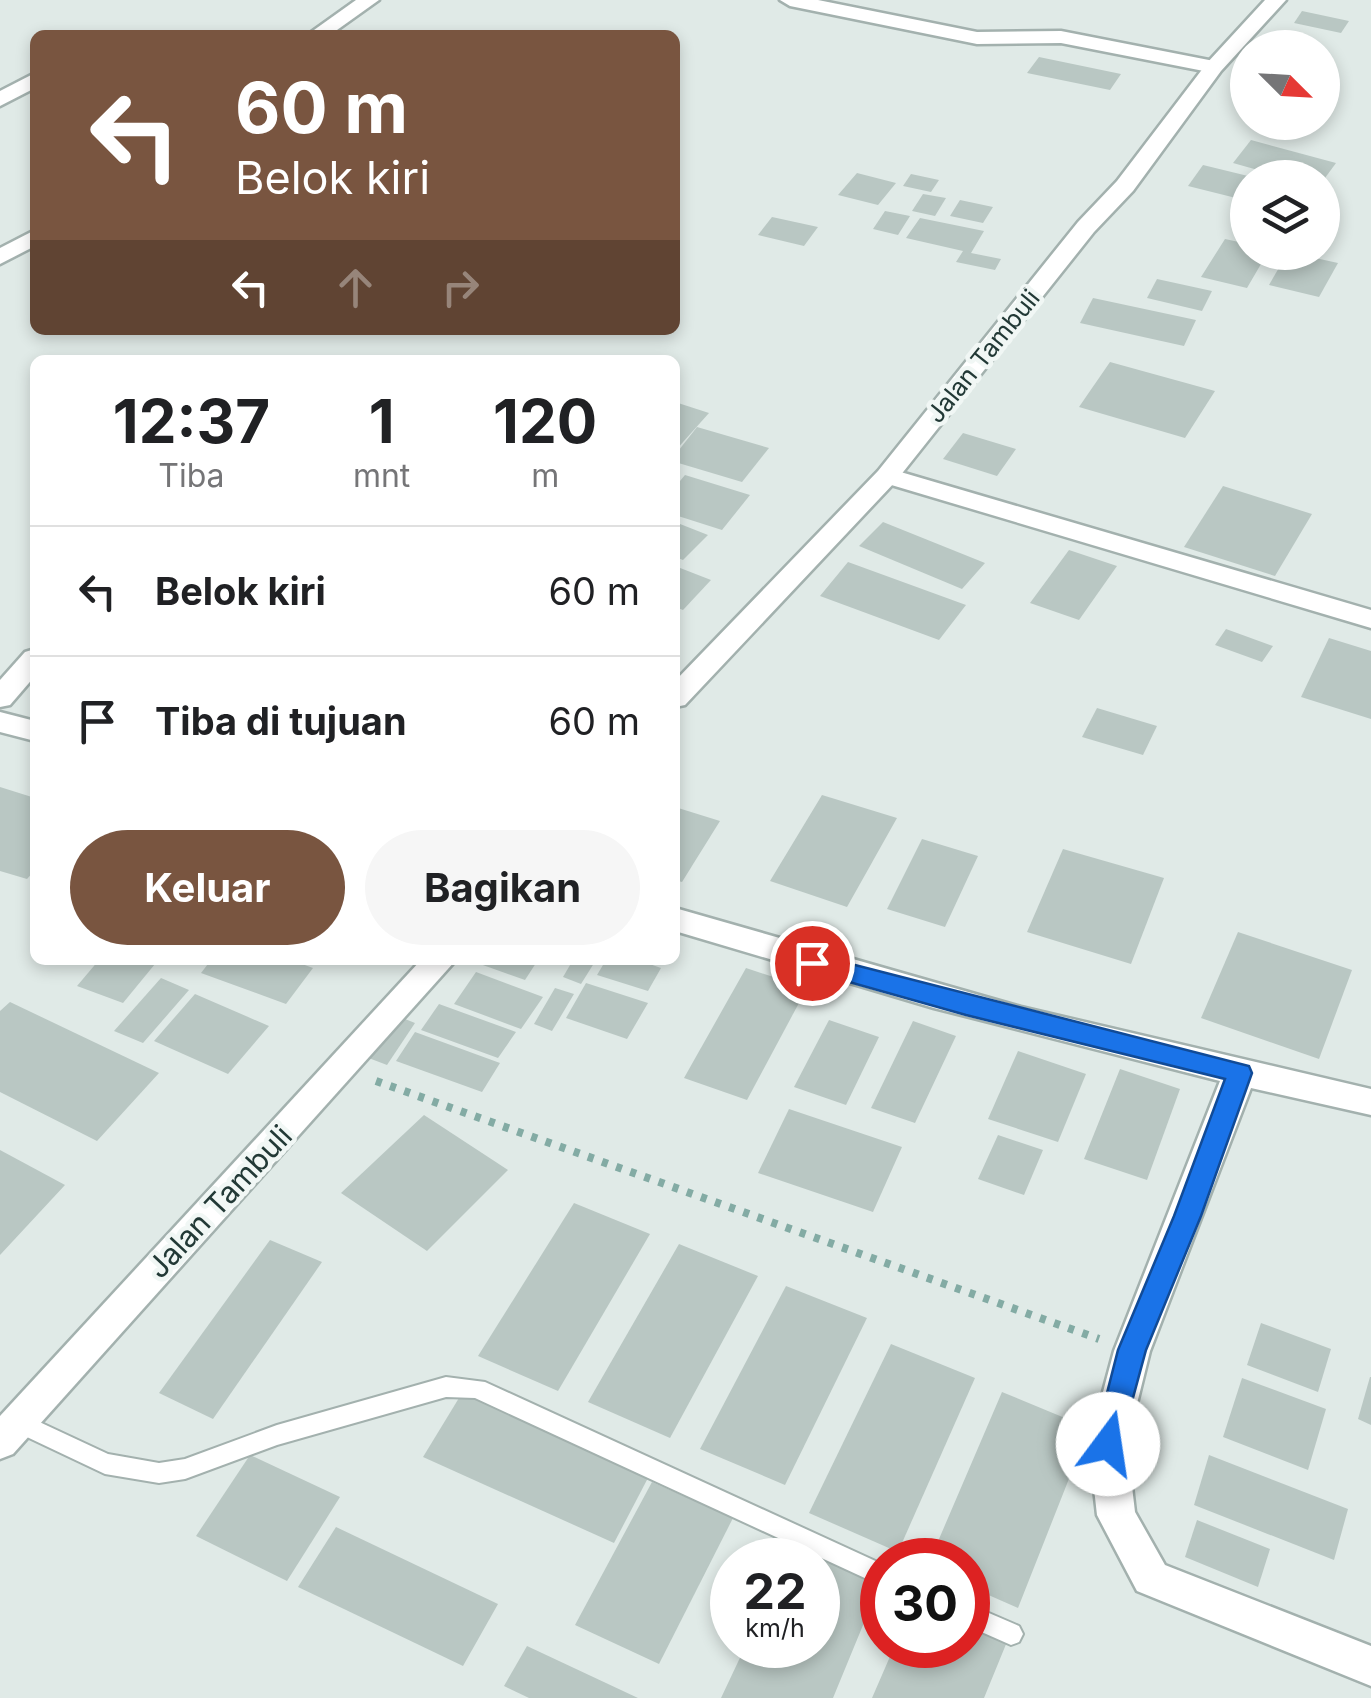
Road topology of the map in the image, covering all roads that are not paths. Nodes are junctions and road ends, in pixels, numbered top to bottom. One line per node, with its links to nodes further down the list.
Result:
1 (368, 0): 4 (street)
2 (790, 0): 5 (street)
3 (1276, 0): 5 (street, Jalan Tambuli)
4 (324, 30)
5 (1214, 67): 10 (street, Jalan Tambuli)
6 (30, 82): 7 (street)
7 (0, 100)
8 (30, 240): 9 (street)
9 (0, 257)
10 (886, 476): 11 (street); 13 (street, Jalan Tambuli)
11 (1371, 619)
12 (30, 664): 14 (street)
13 (680, 693)
14 (0, 698)
15 (0, 722): 16 (street)
16 (30, 730)
17 (680, 921): 19 (street)
18 (436, 965): 21 (street, Jalan Tambuli)
19 (1240, 1073): 20 (street); 25 (street)
20 (1371, 1102)
21 (9, 1432): 22 (lane)
22 (860, 1566)
23 (990, 1624): 24 (lane)
24 (1011, 1634)
25 (1371, 1666)

